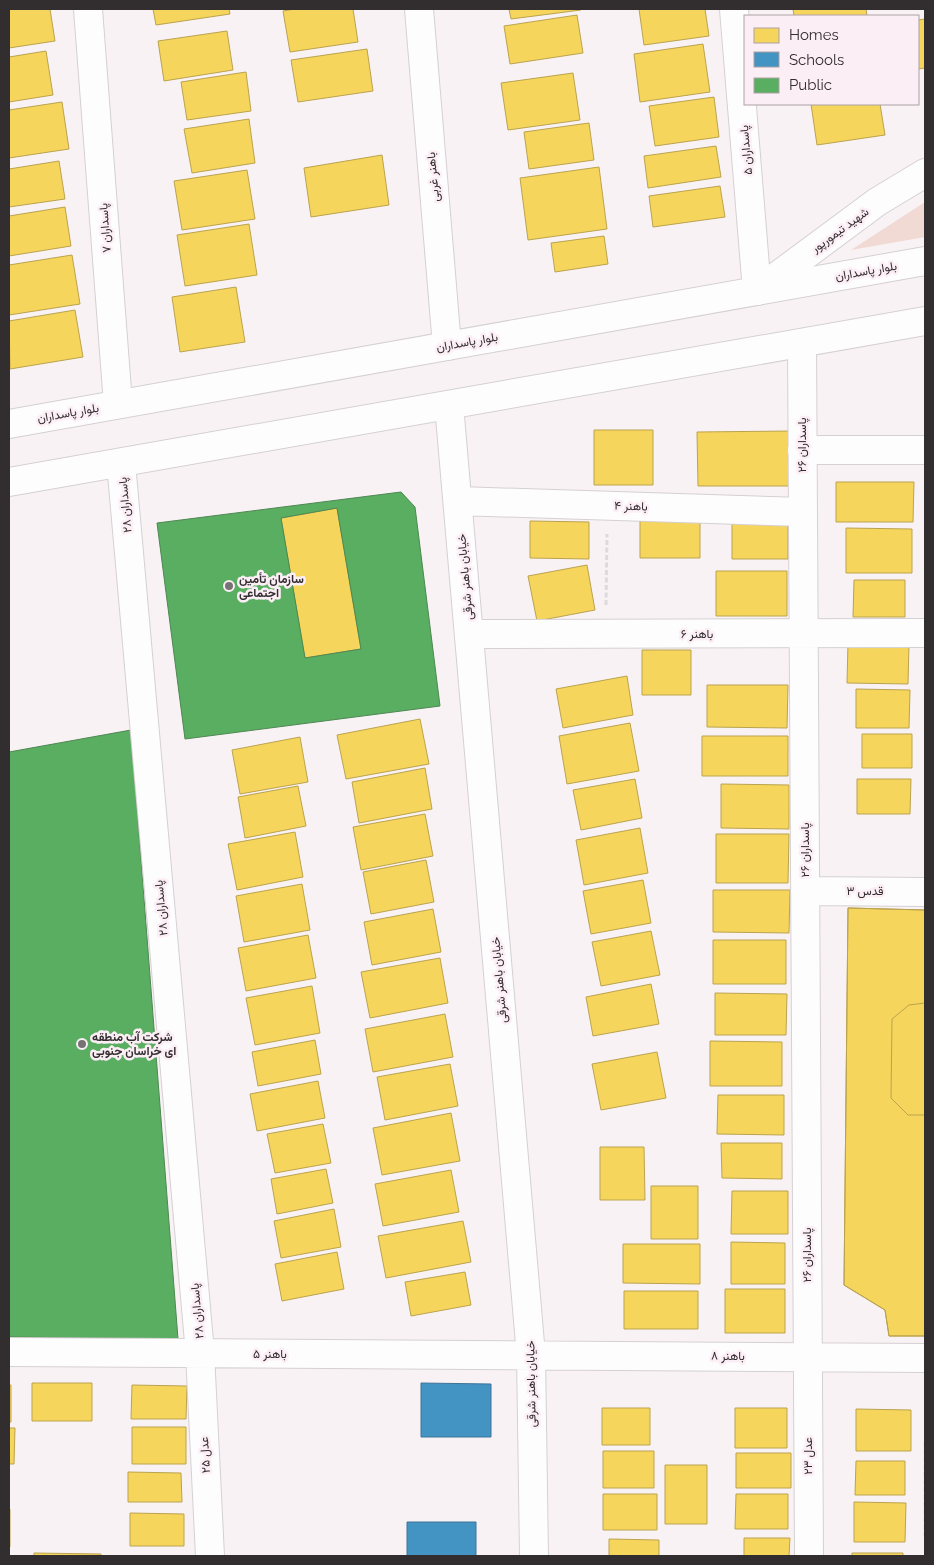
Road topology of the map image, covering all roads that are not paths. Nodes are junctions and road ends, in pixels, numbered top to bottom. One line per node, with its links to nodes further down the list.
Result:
1 (88, 9): 10 (street, پاسداران ۷)
2 (420, 9): 9 (street, باهنر غربی)
3 (734, 9): 6 (street, پاسداران ۵)
4 (925, 173): 6 (street, شهید تیمورپور)
5 (925, 261): 6 (street, بلوار پاسداران)
6 (757, 291): 9 (street, بلوار پاسداران)
7 (925, 321): 8 (street)
8 (802, 343): 11 (street); 13 (street, پاسداران ۲۶)
9 (447, 346): 10 (street, بلوار پاسداران)
10 (118, 404): 12 (street, بلوار پاسداران)
11 (449, 405): 15 (street); 17 (street, خیابان باهنر شرقی)
12 (9, 424)
13 (802, 450): 14 (street); 18 (street, پاسداران ۲۶)
14 (925, 450)
15 (121, 463): 16 (street); 25 (street, پاسداران ۲۸)
16 (9, 482)
17 (458, 501): 18 (street, باهنر ۴); 21 (street, خیابان باهنر شرقی)
18 (803, 512): 19 (street, پاسداران ۲۶)
19 (804, 633): 20 (street, باهنر ۶); 21 (street, باهنر ۶); 22 (street, پاسداران ۲۶)
20 (925, 633)
21 (470, 634): 26 (street, خیابان باهنر شرقی)
22 (805, 891): 23 (street, قدس ۳); 27 (street, پاسداران ۲۶)
23 (925, 892)
24 (9, 1352): 25 (street, باهنر ۵)
25 (200, 1353): 26 (street, باهنر ۵); 29 (street, عدل ۲۵)
26 (531, 1355): 27 (street, باهنر ۸); 30 (street, خیابان باهنر شرقی)
27 (808, 1357): 28 (street, باهنر ۸); 31 (street, عدل ۲۳)
28 (925, 1358)
29 (210, 1556)
30 (534, 1556)
31 (809, 1556)

